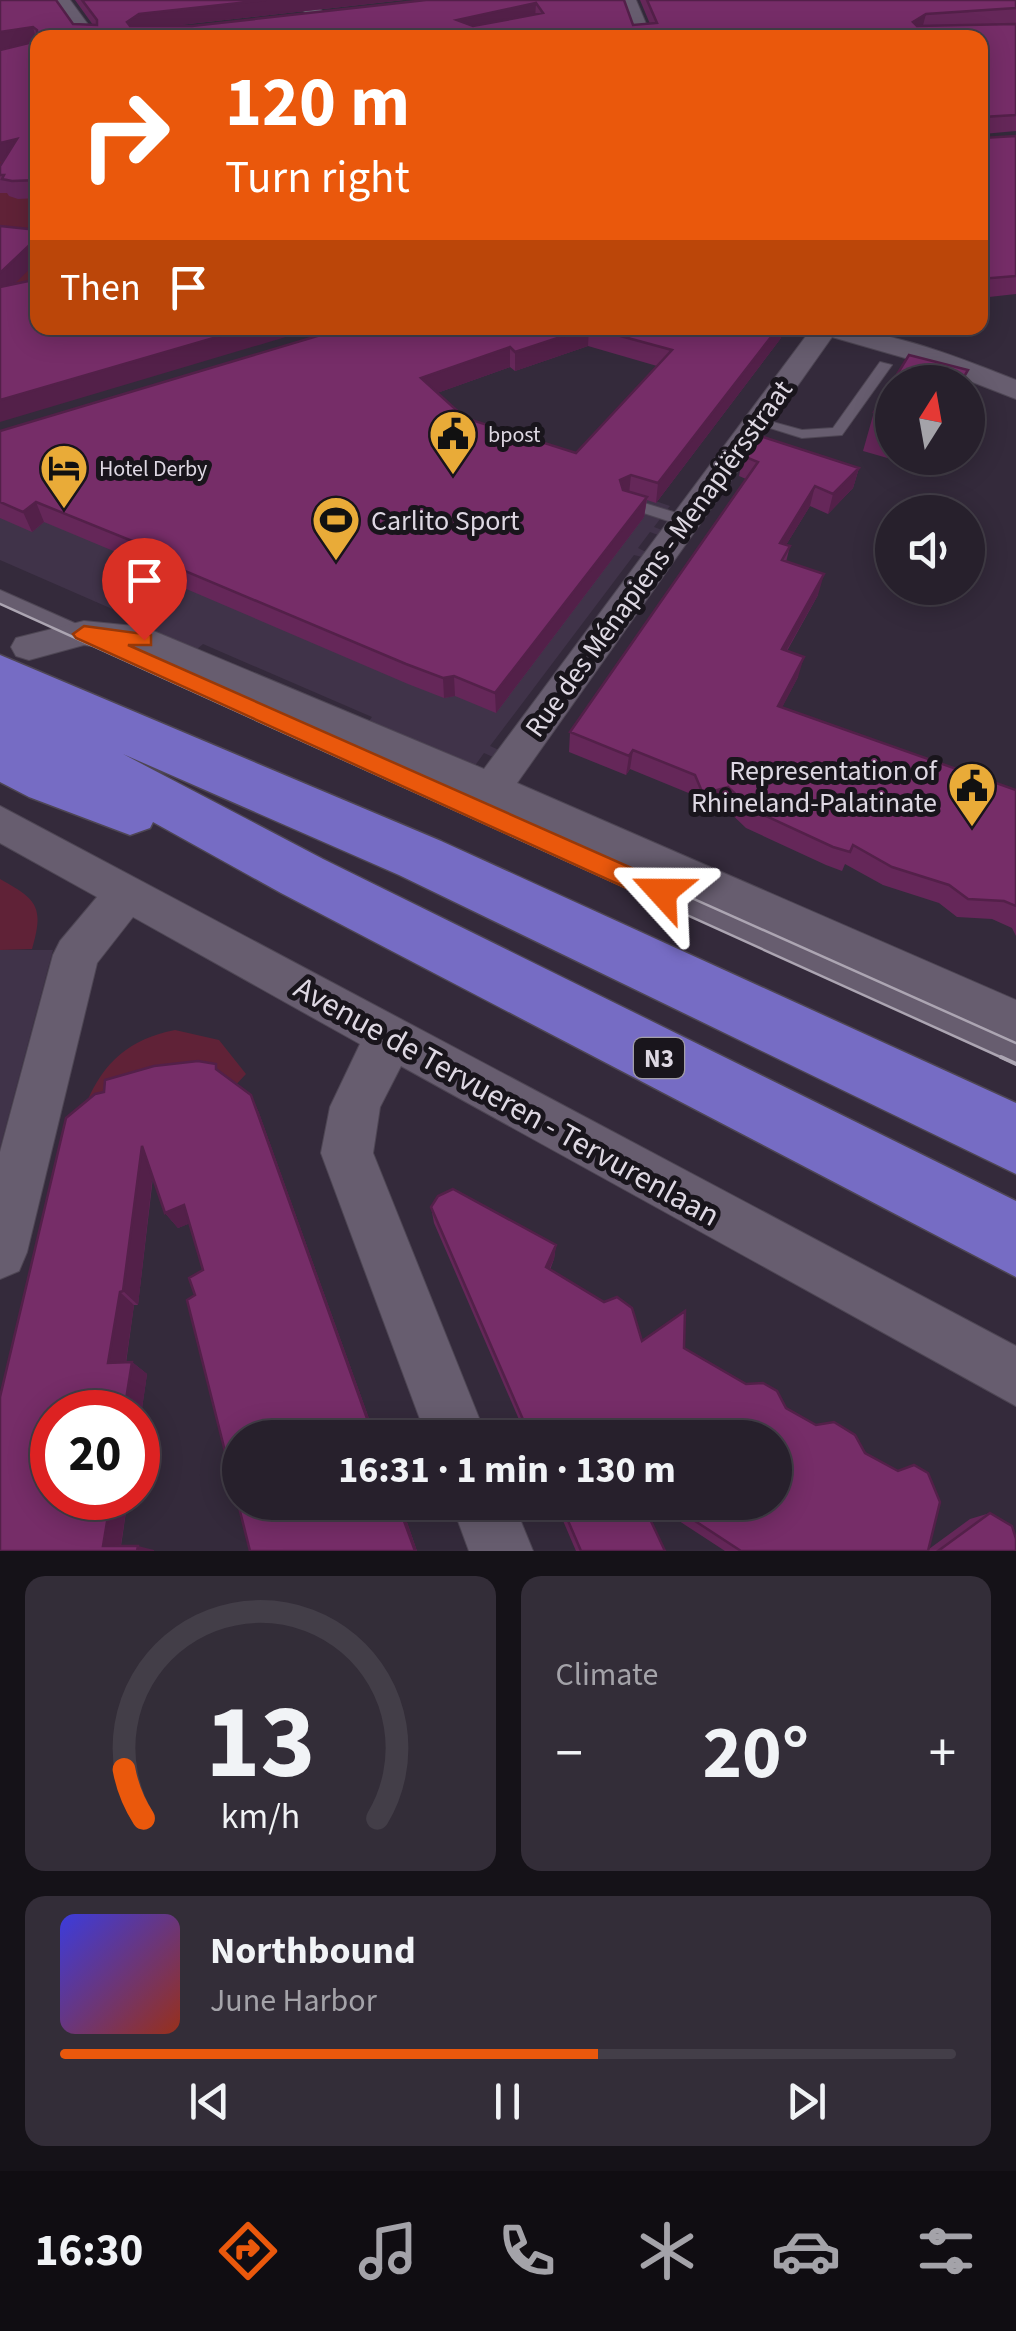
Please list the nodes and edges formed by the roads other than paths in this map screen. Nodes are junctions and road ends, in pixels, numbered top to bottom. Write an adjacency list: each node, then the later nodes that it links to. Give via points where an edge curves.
1 (62, 0): 5 (street)
2 (300, 0): 3 (street)
3 (330, 17): 4 (street); 6 (street)
4 (300, 21)
5 (83, 30)
6 (338, 30)
7 (823, 335): 11 (street, Rue des Ménapiens - Menapiërsstraat)
8 (853, 335): 10 (street)
9 (875, 379): 11 (lane, via 836,432 802,434)
10 (1010, 382)
11 (758, 422): 13 (street, Rue des Ménapiens - Menapiërsstraat)
12 (628, 502): 13 (lane)
13 (687, 522): 19 (street, Rue des Ménapiens - Menapiërsstraat)
14 (0, 596): 15 (lane)
15 (84, 634): 16 (street); 19 (street, via 144,640); 25 (lane)
16 (10, 651): 26 (highway, via 110,726 420,858)
17 (0, 714): 21 (highway, N3)
18 (0, 757): 21 (highway, via 49,782)
19 (491, 789): 23 (street)
20 (0, 823): 22 (street, Avenue de Tervueren - Tervurenlaan)
21 (302, 876): 28 (highway, N3)
22 (128, 893): 24 (street, Avenue de Tervueren - Tervurenlaan); 27 (street, via 76,954)
23 (1016, 1022)
24 (391, 1039): 30 (street, Avenue de Tervueren - Tervurenlaan); 31 (street, via 349,1116 347,1153)
25 (1016, 1052)
26 (1016, 1139)
27 (7, 1194): 29 (street)
28 (1016, 1240)
29 (0, 1252)
30 (1016, 1377)
31 (450, 1420)
32 (489, 1520): 33 (street)
33 (501, 1551)

